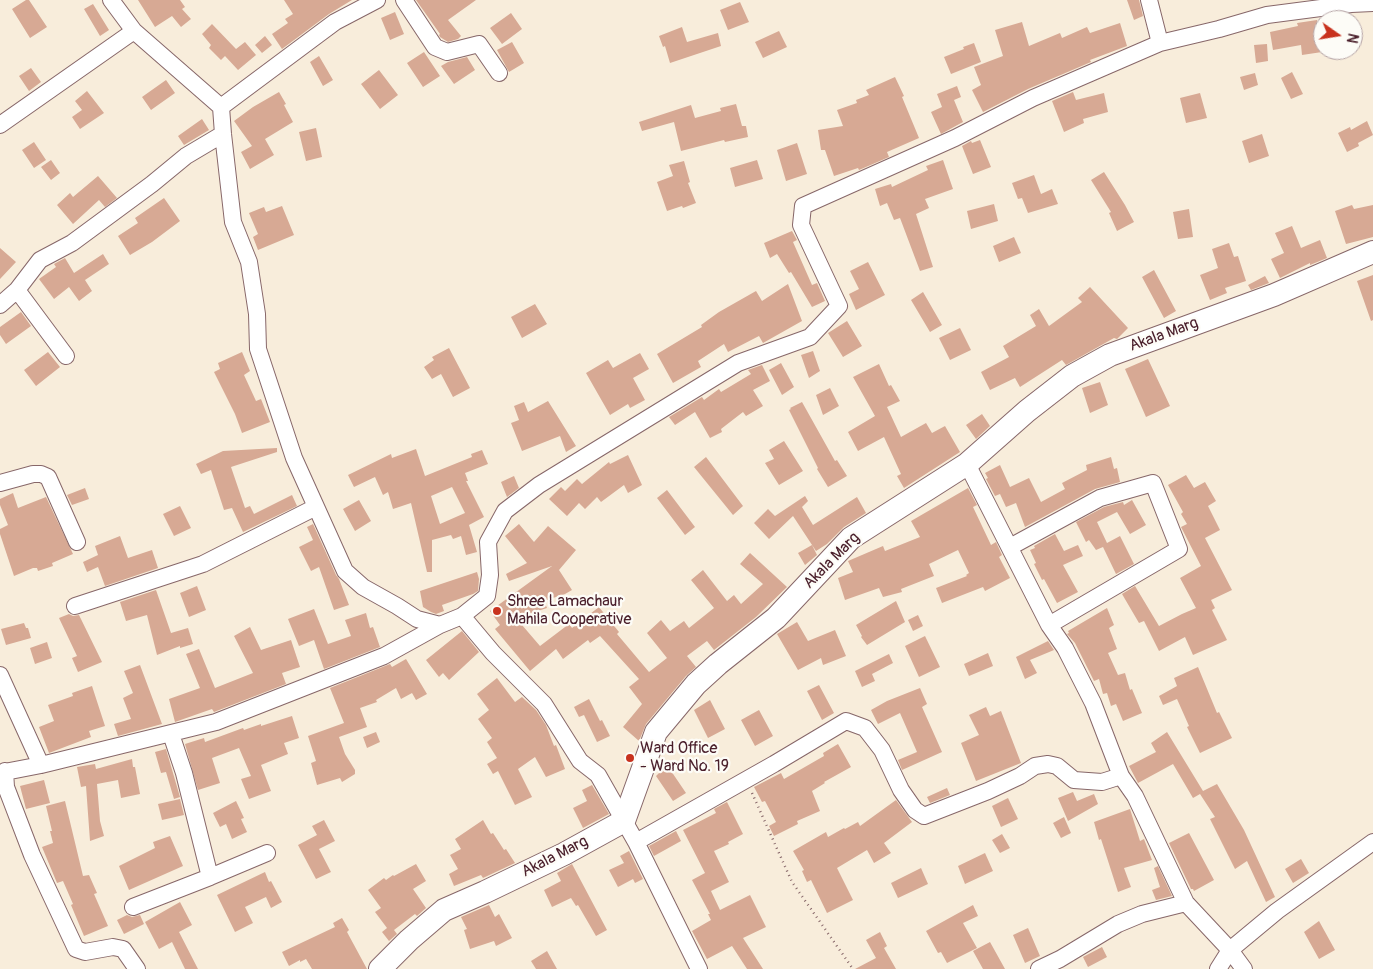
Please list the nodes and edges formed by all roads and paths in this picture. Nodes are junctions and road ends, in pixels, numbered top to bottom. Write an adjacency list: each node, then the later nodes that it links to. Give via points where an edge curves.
1 (111, 0): 6 (street)
2 (377, 0): 9 (street, via 335,22)
3 (404, 0): 8 (street, via 435,47 447,52 479,44)
4 (1149, 0): 7 (street)
5 (1373, 3): 7 (street, via 1267,15)
6 (134, 31): 9 (street); 10 (street)
7 (1160, 42): 22 (street, via 803,206 801,225 839,306 810,337 738,363 538,485 505,511 488,542 490,575 487,596)
8 (499, 73)
9 (221, 107): 11 (street)
10 (0, 125)
11 (222, 134): 13 (street, via 186,156 72,242 40,260); 18 (street, via 233,222 249,262 257,314 258,349 294,458)
12 (1373, 252): 16 (main road, Akala Marg, via 1274,295 1110,355 1072,376)
13 (16, 290): 14 (street); 15 (street)
14 (0, 304)
15 (66, 356)
16 (967, 464): 20 (street); 31 (main road, Akala Marg, via 851,538 776,618 696,684 656,732)
17 (0, 483): 19 (street, via 33,474 48,477)
18 (316, 507): 21 (street, via 203,564); 24 (street, via 345,571 363,587 417,619)
19 (77, 542)
20 (1010, 547): 23 (street); 23 (street, via 1100,498 1153,482 1179,549)
21 (75, 606)
22 (462, 616): 24 (street); 31 (street, via 493,653 544,704 580,761 598,775)
23 (1048, 624): 29 (street, via 1065,648 1093,703)
24 (440, 625): 26 (street, via 384,656 216,722)
25 (0, 675): 27 (street)
26 (171, 734): 27 (street); 35 (street)
27 (41, 765): 28 (street)
28 (2, 772): 39 (street, via 32,855 76,949 85,952 114,947 123,949)
29 (1121, 776): 30 (street, via 1102,782 1074,780 1057,766 1035,766 988,791 924,816 915,810 901,790 882,750 865,728 846,721); 36 (street, via 1135,796)
30 (746, 781): 32 (street); 42 (path, via 792,882)
31 (624, 821): 32 (street); 40 (main road, Akala Marg, via 564,854 444,910)
32 (636, 842): 41 (street)
33 (1373, 842): 38 (street, via 1277,911)
34 (266, 854): 35 (street)
35 (210, 877): 37 (street)
36 (1186, 903): 38 (street); 43 (street, via 1118,924 1060,960)
37 (133, 907)
38 (1230, 950): 44 (street); 45 (street)
39 (137, 969)
40 (380, 969)
41 (699, 969)
42 (853, 969)
43 (1039, 969)
44 (1218, 969)
45 (1244, 969)

